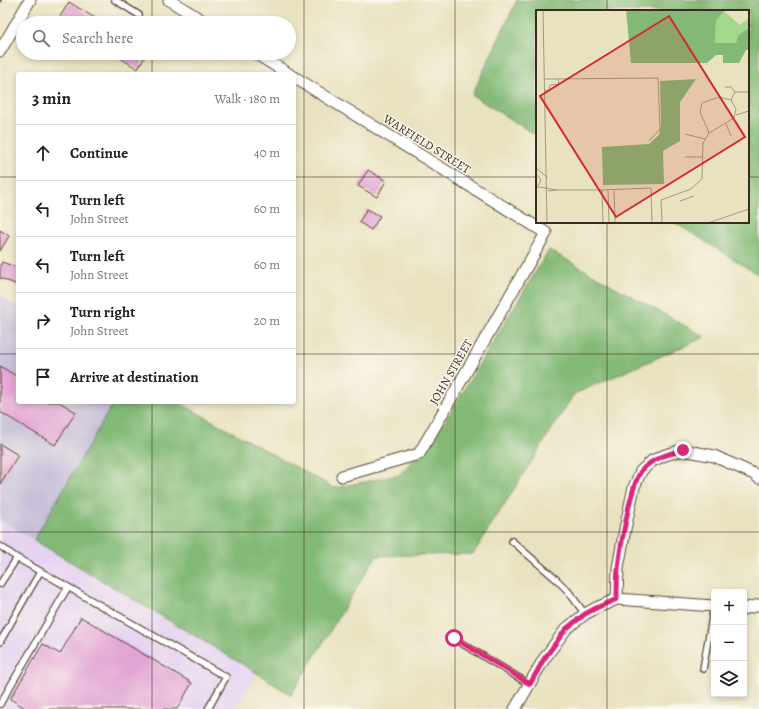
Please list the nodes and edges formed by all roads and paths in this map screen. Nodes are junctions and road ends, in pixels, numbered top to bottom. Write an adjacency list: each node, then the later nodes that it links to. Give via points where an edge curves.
1 (30, 0): 5 (street)
2 (115, 0): 4 (lane)
3 (169, 0): 6 (street)
4 (139, 15)
5 (21, 16)
6 (195, 16)
7 (16, 24): 8 (street)
8 (0, 51)
9 (266, 60): 10 (street)
10 (286, 72)
11 (296, 78): 12 (street, WARFIELD STREET)
12 (546, 233): 13 (street, JOHN STREET, via 419,454)
13 (342, 476)
14 (759, 478): 21 (street, via 714,456 683,450 652,461 641,472 634,487 618,568)
15 (512, 541): 25 (lane, via 568,591)
16 (0, 546): 17 (lane)
17 (17, 558): 18 (lane); 19 (lane)
18 (40, 572): 20 (lane); 28 (lane)
19 (0, 584)
20 (68, 587): 31 (lane); 32 (lane, via 226,677)
21 (617, 599): 23 (street); 25 (street)
22 (759, 605): 24 (street)
23 (711, 606)
24 (747, 608)
25 (585, 614): 30 (street, via 566,629)
26 (711, 623): 29 (lane)
27 (454, 638): 30 (lane)
28 (0, 642)
29 (703, 669)
30 (530, 684): 33 (street)
31 (0, 704)
32 (208, 709)
33 (515, 709)

